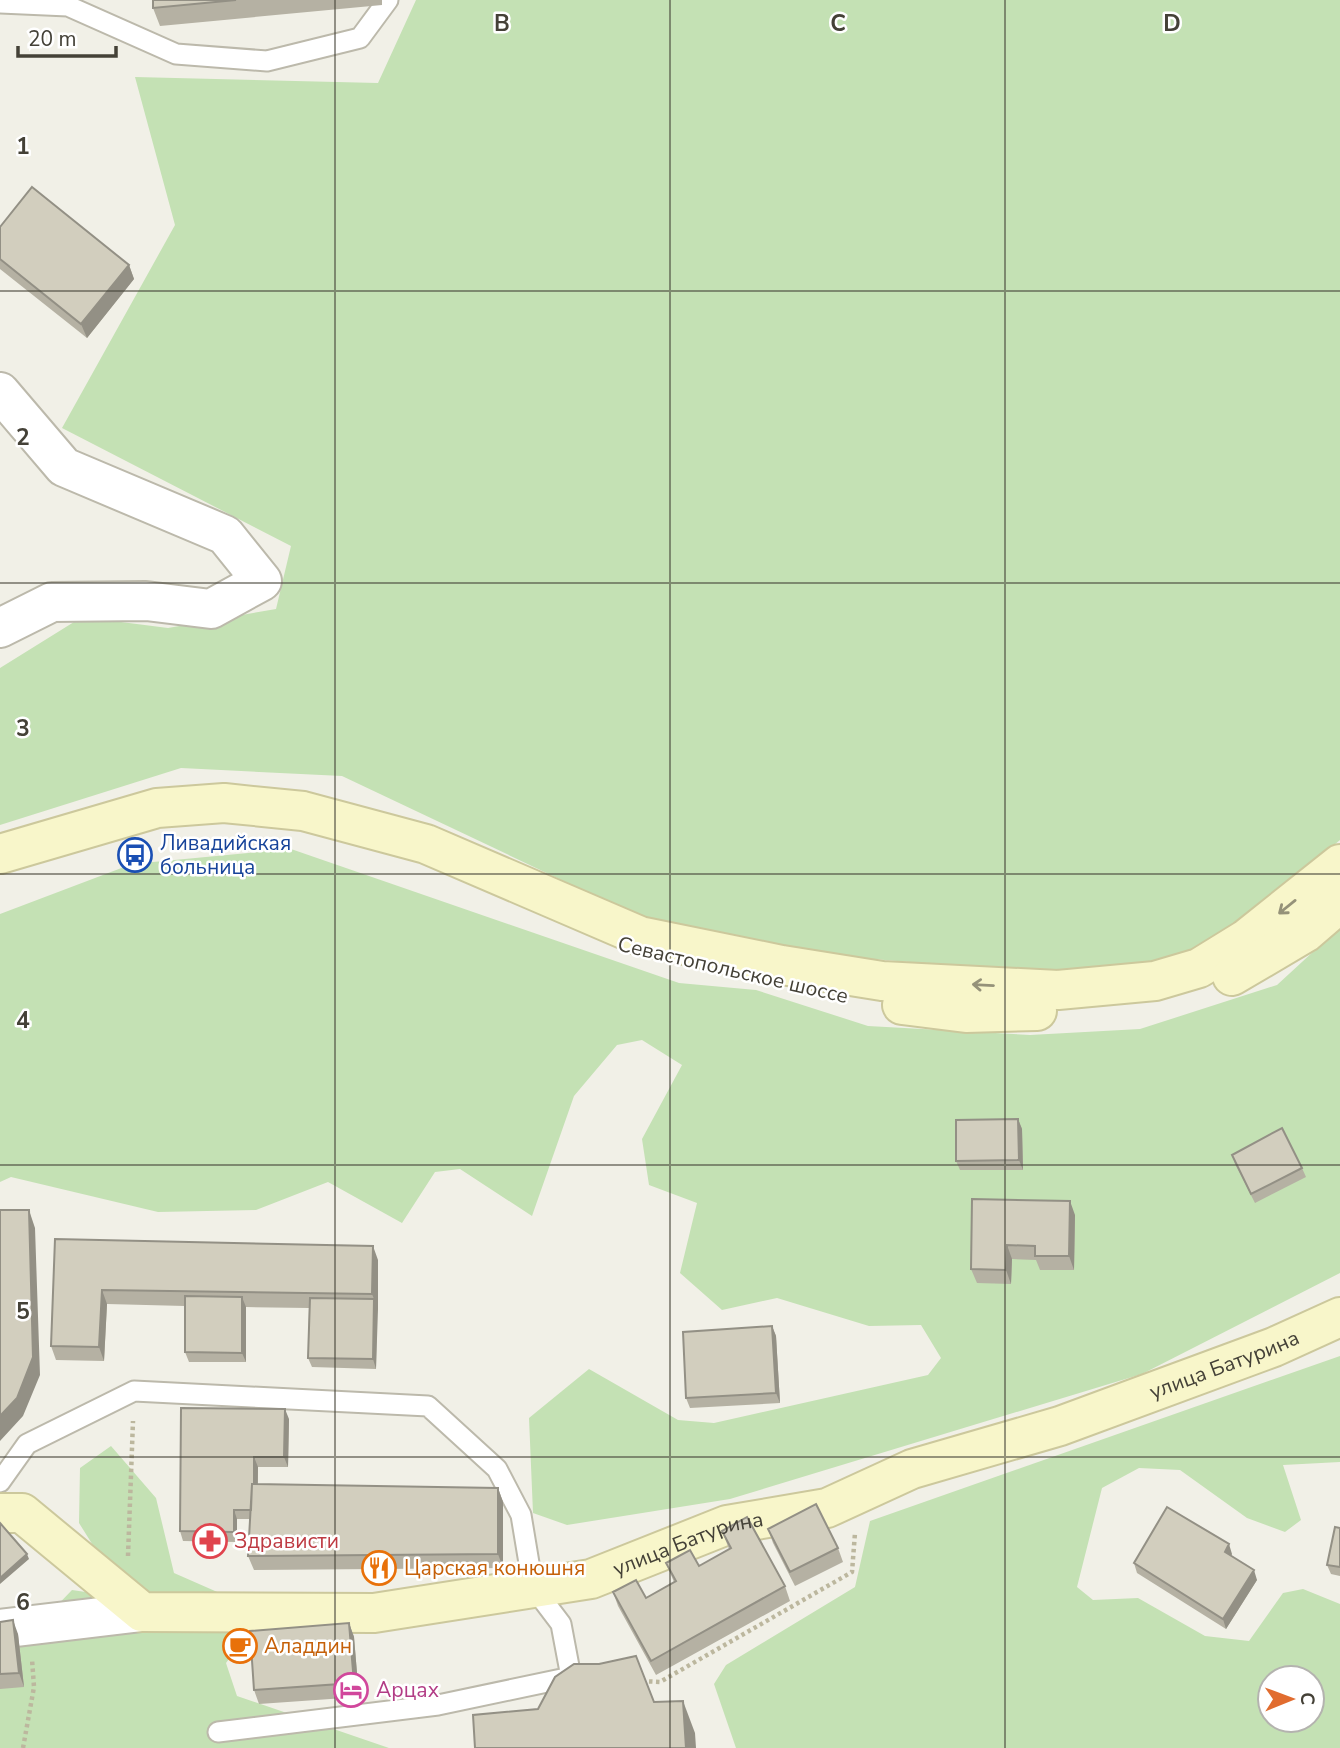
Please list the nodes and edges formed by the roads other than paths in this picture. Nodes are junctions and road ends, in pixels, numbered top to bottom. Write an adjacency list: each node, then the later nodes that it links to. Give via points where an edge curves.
1 (388, 0): 2 (lane, via 360,38 267,61 176,54 68,6)
2 (0, 3)
3 (0, 392): 4 (street, via 64,467 225,535 262,582 211,609 146,601 52,602)
4 (6, 618)
5 (0, 854): 6 (main road, one-way to 5, via 1246,939 1199,968 1155,981 1058,990 882,981 640,936 426,844 303,811 224,803 157,808)
6 (1340, 864)
7 (0, 874): 8 (main road, Севастопольское шоссе, via 130,832 261,821 377,846 482,893 628,948 854,998 966,1013 1101,1009 1207,991 1305,933)
8 (1340, 903)
9 (1340, 1317): 12 (main road, улица Батурина, via 1273,1347 1060,1426 912,1469 827,1508 727,1525 591,1579)
10 (0, 1482): 12 (lane, via 27,1444 134,1391 428,1406 497,1469 521,1515)
11 (0, 1513): 13 (main road, via 22,1513)
12 (533, 1587): 13 (main road, улица Батурина, via 374,1613); 15 (lane, via 561,1624 571,1677 438,1705)
13 (134, 1606): 14 (street)
14 (15, 1627)
15 (218, 1732)

